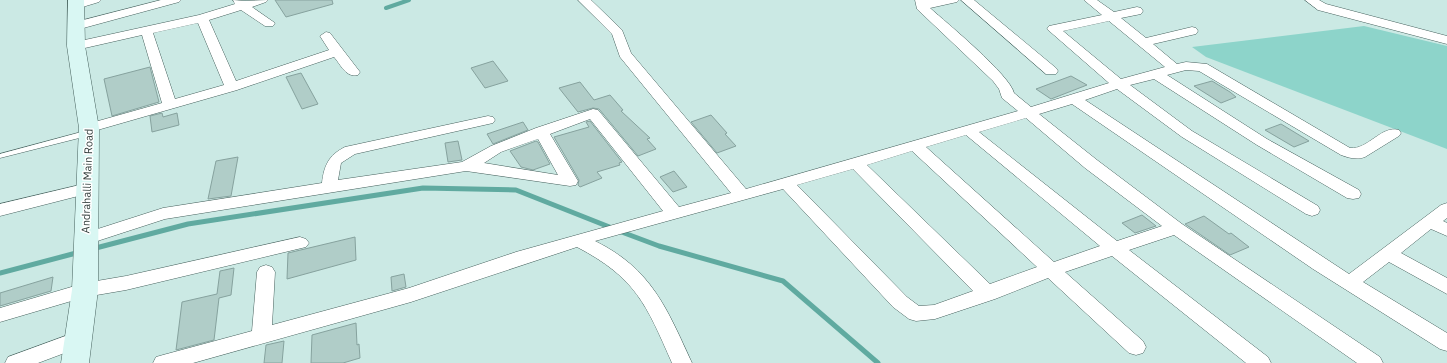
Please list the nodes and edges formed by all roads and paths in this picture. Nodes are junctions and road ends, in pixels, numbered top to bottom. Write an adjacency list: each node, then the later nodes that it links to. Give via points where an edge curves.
1 (175, 0): 15 (street)
2 (262, 0): 9 (street)
3 (584, 0): 45 (street, via 618,33 625,54)
4 (953, 0): 10 (street)
5 (966, 0): 24 (street)
6 (1090, 0): 12 (street)
7 (1311, 0): 19 (street, via 1322,7)
8 (83, 2): 15 (main road, Andrahalli Main Road)
9 (239, 3): 13 (street); 14 (street)
10 (921, 3): 31 (street, via 998,78 1007,95)
11 (1137, 11): 12 (street)
12 (1112, 16): 20 (street); 27 (street, via 1053,29)
13 (202, 18): 17 (street); 28 (street)
14 (269, 23)
15 (76, 26): 21 (main road, Andrahalli Main Road)
16 (1192, 31): 20 (street)
17 (147, 32): 21 (street); 30 (street)
18 (326, 36): 22 (street)
19 (1447, 40)
20 (1144, 42): 23 (street)
21 (76, 46): 34 (main road, Andrahalli Main Road)
22 (337, 52): 25 (street); 28 (street)
23 (1175, 69): 26 (street); 36 (street, via 1192,65 1202,67 1346,152 1360,154)
24 (1051, 71)
25 (353, 72)
26 (1158, 75): 27 (street); 44 (street, via 1262,142)
27 (1119, 84): 29 (street); 48 (street, via 1187,134)
28 (232, 87): 30 (street)
29 (1074, 99): 31 (street); 60 (street)
30 (170, 105): 34 (street)
31 (1027, 113): 33 (street); 51 (street)
32 (488, 120): 42 (street, via 350,150 337,157 332,164)
33 (968, 130): 37 (street); 56 (street)
34 (89, 131): 38 (lane); 43 (main road, Andrahalli Main Road)
35 (541, 131): 40 (street, via 496,149); 40 (street, via 570,181); 49 (street, via 593,113)
36 (1394, 133)
37 (915, 146): 39 (street); 58 (street)
38 (0, 156)
39 (856, 163): 41 (street); 63 (street)
40 (466, 166): 42 (street)
41 (786, 183): 45 (street); 63 (street, via 900,302 916,314 934,312)
42 (330, 186): 55 (street, via 163,214)
43 (88, 188): 47 (street); 55 (main road, Andrahalli Main Road)
44 (1353, 194)
45 (742, 196): 49 (street)
46 (1447, 209): 50 (street)
47 (0, 210)
48 (1312, 210)
49 (675, 214): 53 (street)
50 (1431, 222): 52 (street); 57 (street)
51 (1176, 228): 56 (street); 73 (street)
52 (1447, 230)
53 (578, 240): 65 (street, via 412,295); 71 (street, via 617,262 638,282 654,305)
54 (300, 243): 62 (street)
55 (86, 247): 62 (main road, Andrahalli Main Road)
56 (1115, 249): 58 (street); 72 (street)
57 (1387, 254): 60 (street); 61 (street)
58 (1052, 269): 63 (street); 67 (street)
59 (266, 272): 65 (street)
60 (1349, 282): 66 (street)
61 (1447, 286)
62 (85, 290): 64 (street); 68 (main road, Andrahalli Main Road)
63 (988, 294)
64 (0, 315)
65 (261, 336): 70 (street)
66 (1447, 343)
67 (1136, 347)
68 (77, 351): 69 (street)
69 (15, 363)
70 (163, 363)
71 (682, 363)
72 (1261, 363)
73 (1373, 363)

